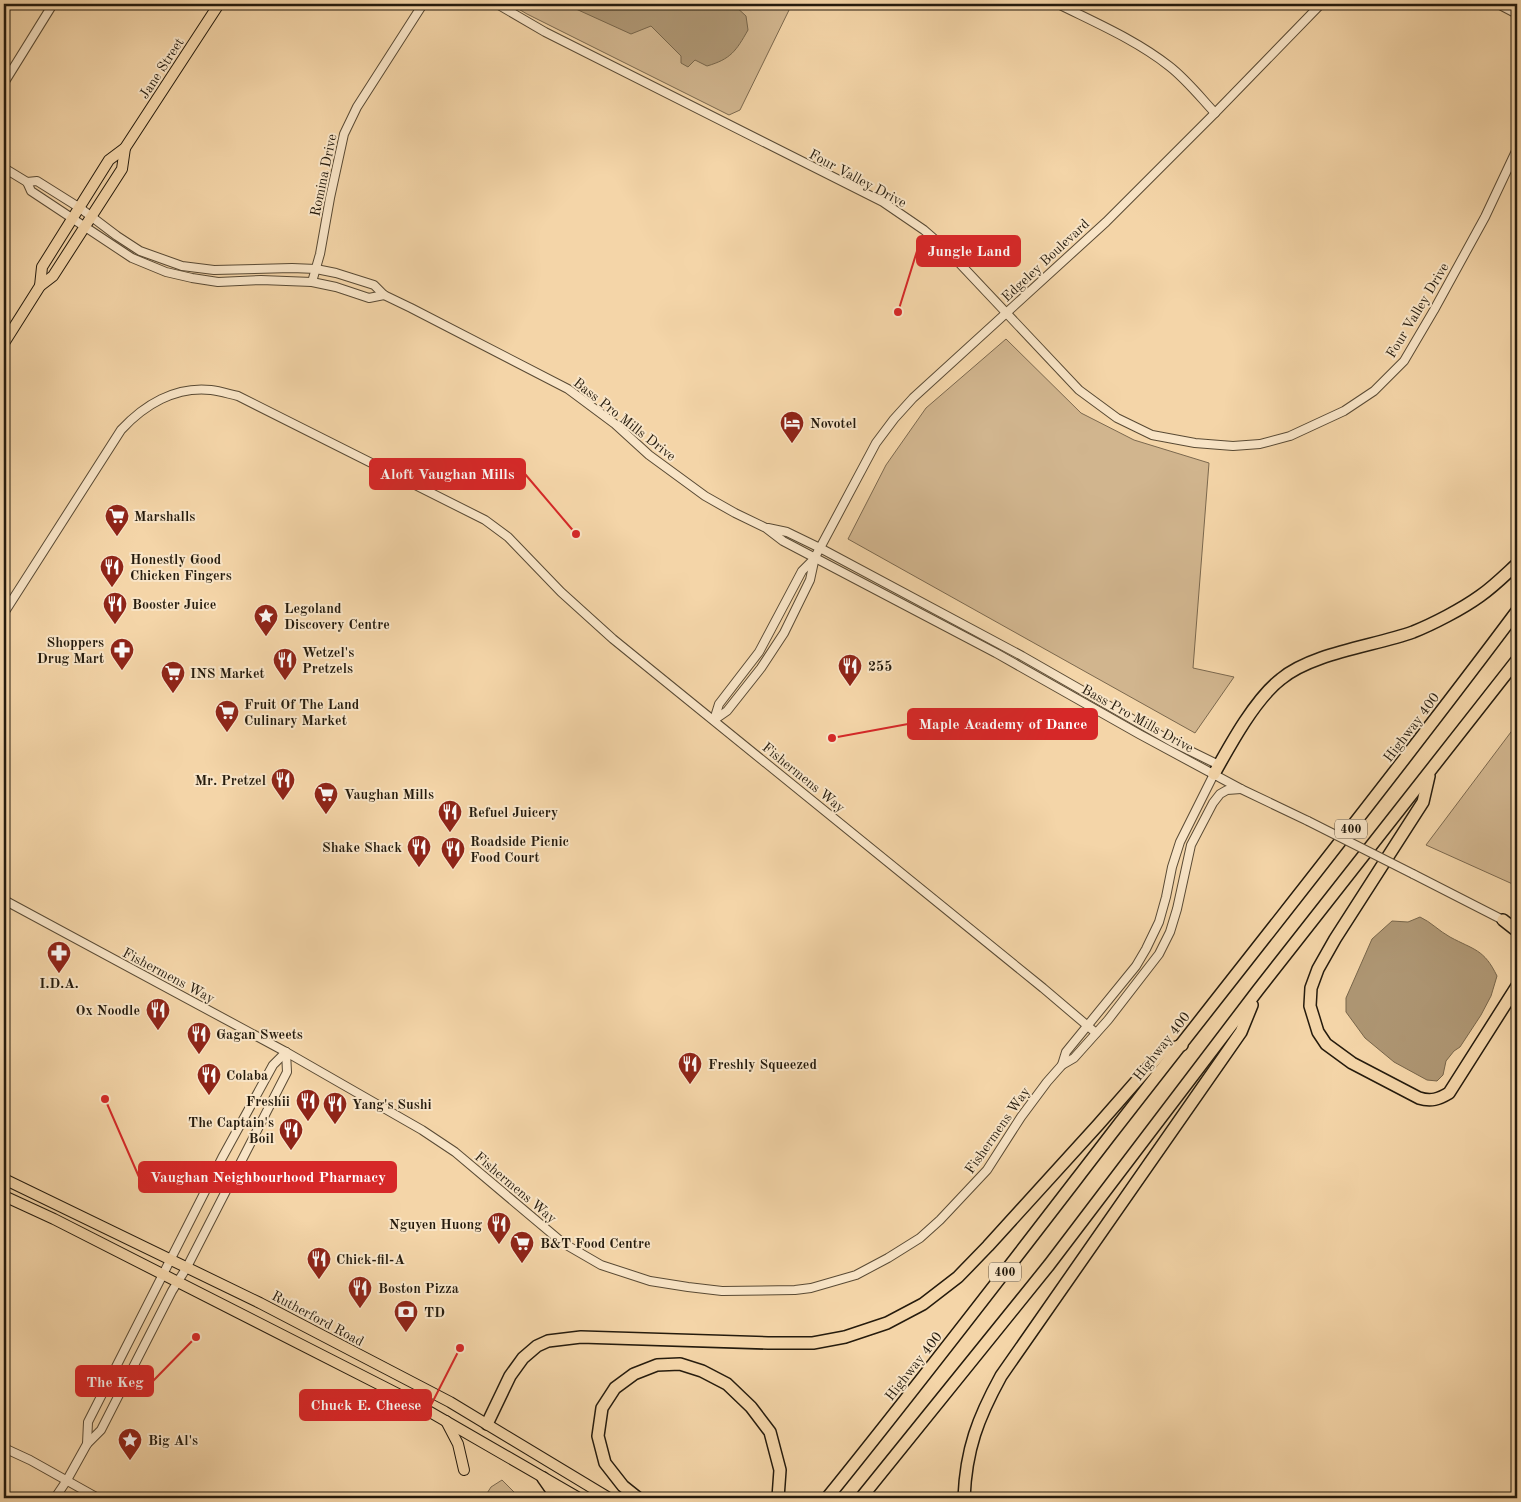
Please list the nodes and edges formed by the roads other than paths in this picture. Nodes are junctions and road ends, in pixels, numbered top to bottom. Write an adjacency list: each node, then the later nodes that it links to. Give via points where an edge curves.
1 (53, 4): 9 (street)
2 (219, 4): 11 (main road, Jane Street)
3 (423, 4): 19 (street, Romina Drive, via 357,107 344,134)
4 (498, 4): 23 (street, Four Valley Drive, via 552,36 883,202 947,250)
5 (1058, 4): 10 (street, via 1150,52 1171,67)
6 (1322, 4): 10 (street, Edgeley Boulevard)
7 (1498, 4): 8 (street)
8 (1517, 14)
9 (4, 83)
10 (1215, 113): 23 (street, Edgeley Boulevard, via 1106,222)
11 (125, 148): 15 (main road, Jane Street, via 109,160); 16 (main road, Jane Street, via 122,169)
12 (1517, 149): 23 (street, Four Valley Drive, via 1434,312 1404,361 1374,391 1344,411 1290,436 1260,444 1233,446 1152,435 1117,418 1079,390)
13 (4, 168): 14 (street)
14 (27, 182): 15 (street, Bass Pro Mills Drive, via 37,181); 17 (street, Bass Pro Mills Drive, via 31,191)
15 (80, 208): 16 (street, Bass Pro Mills Drive); 17 (main road, Jane Street)
16 (91, 217): 18 (main road, Jane Street); 19 (street, Bass Pro Mills Drive, via 140,251 182,266 214,270)
17 (73, 219): 18 (street, Bass Pro Mills Drive); 21 (main road, Jane Street, via 42,267)
18 (85, 227): 20 (street, Bass Pro Mills Drive, via 132,258 166,272 218,282); 21 (main road, Jane Street, via 54,276)
19 (316, 269): 20 (street, Romina Drive); 22 (street, Bass Pro Mills Drive, via 374,285)
20 (312, 282): 22 (street, Bass Pro Mills Drive, via 369,298)
21 (40, 286): 24 (main road, Jane Street)
22 (384, 295): 25 (street, Bass Pro Mills Drive, via 568,389 691,486)
23 (1006, 312): 26 (street, Edgeley Boulevard, via 894,419 876,443)
24 (4, 343)
25 (766, 528): 26 (street, Bass Pro Mills Drive, via 787,532); 27 (street, Bass Pro Mills Drive)
26 (820, 548): 27 (street, Edgeley Boulevard); 33 (street, Bass Pro Mills Drive, via 1022,656)
27 (816, 558): 32 (street, via 802,571 759,652 719,704); 32 (street, Edgeley Boulevard, via 810,580 784,633 727,711); 33 (street, Bass Pro Mills Drive, via 996,653 1139,734)
28 (1517, 564): 33 (highway, via 1478,597 1413,632 1317,660 1282,678 1254,710)
29 (1517, 611): 43 (highway, Highway 400 / 400)
30 (4, 613): 32 (street, Fishermens Way, via 121,430 146,407 166,396 187,390 210,390 238,396 260,406 485,520 508,537 612,639)
31 (1517, 660): 34 (highway, 400)
32 (714, 720): 41 (street, Fishermens Way)
33 (1216, 770): 35 (street, Bass Pro Mills Drive); 41 (street, Fishermens Way, via 1180,842 1159,922 1149,943 1136,966)
34 (1429, 774): 39 (highway, via 1423,802 1318,969 1311,988 1310,1006 1318,1032 1326,1044 1352,1063 1419,1098 1434,1100 1449,1093); 40 (highway, 400)
35 (1242, 789): 37 (street, Bass Pro Mills Drive, bridge); 42 (street, Fishermens Way, via 1227,790 1213,803 1191,845 1177,909 1159,954)
36 (4, 900): 44 (street, Fishermens Way)
37 (1503, 920): 38 (highway)
38 (1517, 931)
39 (1517, 986)
40 (1258, 990): 68 (highway, 400, via 1049,1265); 69 (highway, via 1241,1032 1001,1376 973,1434)
41 (1087, 1026): 42 (street, Fishermens Way); 45 (street, Fishermens Way, via 1066,1052)
42 (1096, 1033): 45 (street, Fishermens Way, via 1074,1058)
43 (1182, 1045): 53 (highway, via 1162,1052 958,1277 902,1316 845,1338 813,1343 581,1337 548,1341 523,1358 510,1376); 67 (highway, Highway 400 / 400)
44 (286, 1052): 45 (street, Fishermens Way, via 455,1152 563,1243 601,1265 650,1281 722,1291 811,1288 856,1275 920,1238 987,1170 1021,1117); 48 (street, via 273,1065); 49 (street, via 287,1072)
45 (1062, 1065)
46 (4, 1180): 48 (main road, Rutherford Road)
47 (4, 1196): 50 (main road)
48 (171, 1259): 49 (main road, Rutherford Road); 50 (street)
49 (187, 1267): 51 (street); 53 (main road, Rutherford Road, via 288,1317)
50 (164, 1274): 51 (main road); 55 (street, via 88,1422)
51 (178, 1281): 52 (main road); 55 (street, via 101,1430)
52 (446, 1421): 54 (main road); 57 (main road, via 458,1444)
53 (487, 1424): 54 (main road); 64 (main road, Rutherford Road)
54 (483, 1442): 58 (main road)
55 (87, 1444): 59 (street)
56 (4, 1448): 59 (street)
57 (464, 1470)
58 (543, 1478): 62 (highway); 63 (main road)
59 (67, 1480): 60 (street); 61 (street)
60 (55, 1498)
61 (98, 1498)
62 (557, 1498)
63 (579, 1498)
64 (609, 1498)
65 (638, 1498): 66 (highway, via 623,1486 606,1463 598,1436 602,1408 615,1388 634,1374 657,1365 680,1364 727,1384 751,1406 770,1432 780,1470)
66 (778, 1498)
67 (827, 1498)
68 (861, 1498)
69 (964, 1498)

